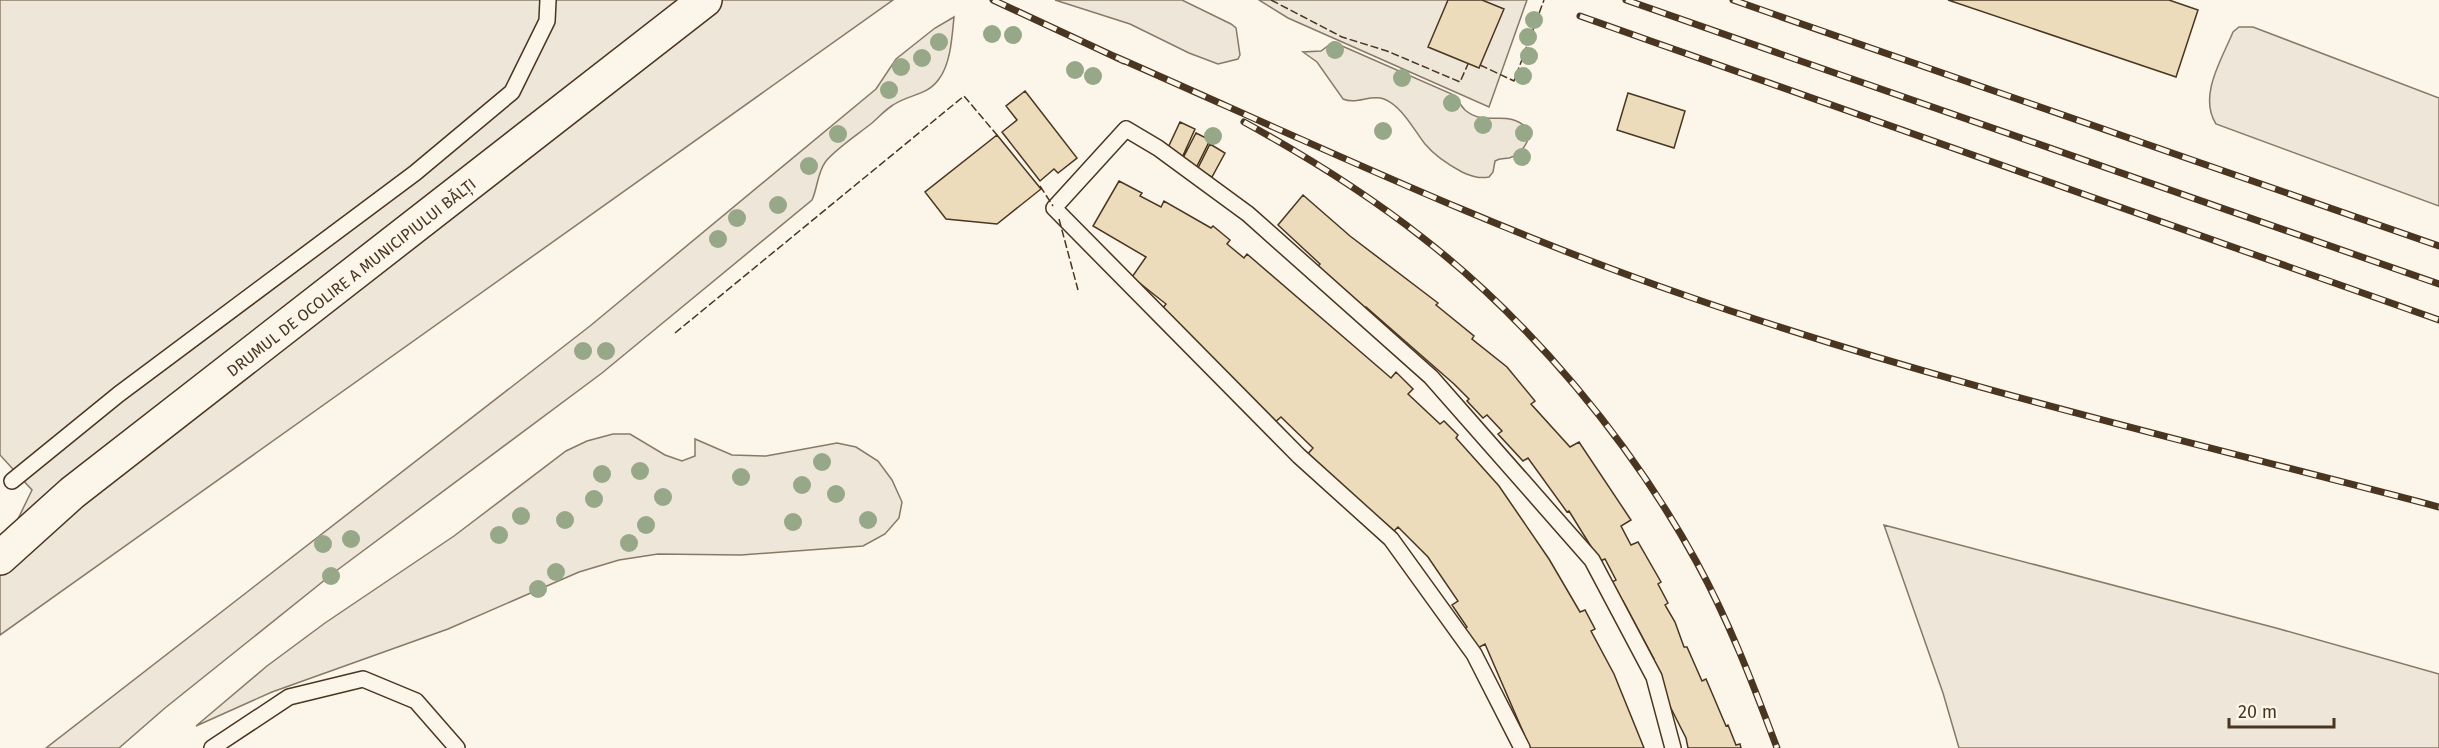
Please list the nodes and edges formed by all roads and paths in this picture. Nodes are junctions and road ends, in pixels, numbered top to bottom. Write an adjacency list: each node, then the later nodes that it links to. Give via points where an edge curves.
1 (548, 0): 3 (lane, via 547,21 512,92 415,172 129,387)
2 (705, 0): 4 (highway, DRUMUL DE OCOLIRE A MUNICIPIULUI BĂLȚI, via 72,493)
3 (12, 481)
4 (0, 558)
5 (212, 748): 6 (lane, via 289,697 363,679 416,701)
6 (457, 748)
7 (1522, 748): 8 (lane, via 1474,654 1391,539 1299,456 1054,208 1126,129 1248,214 1431,377 1592,560 1654,677)
8 (1673, 748)

